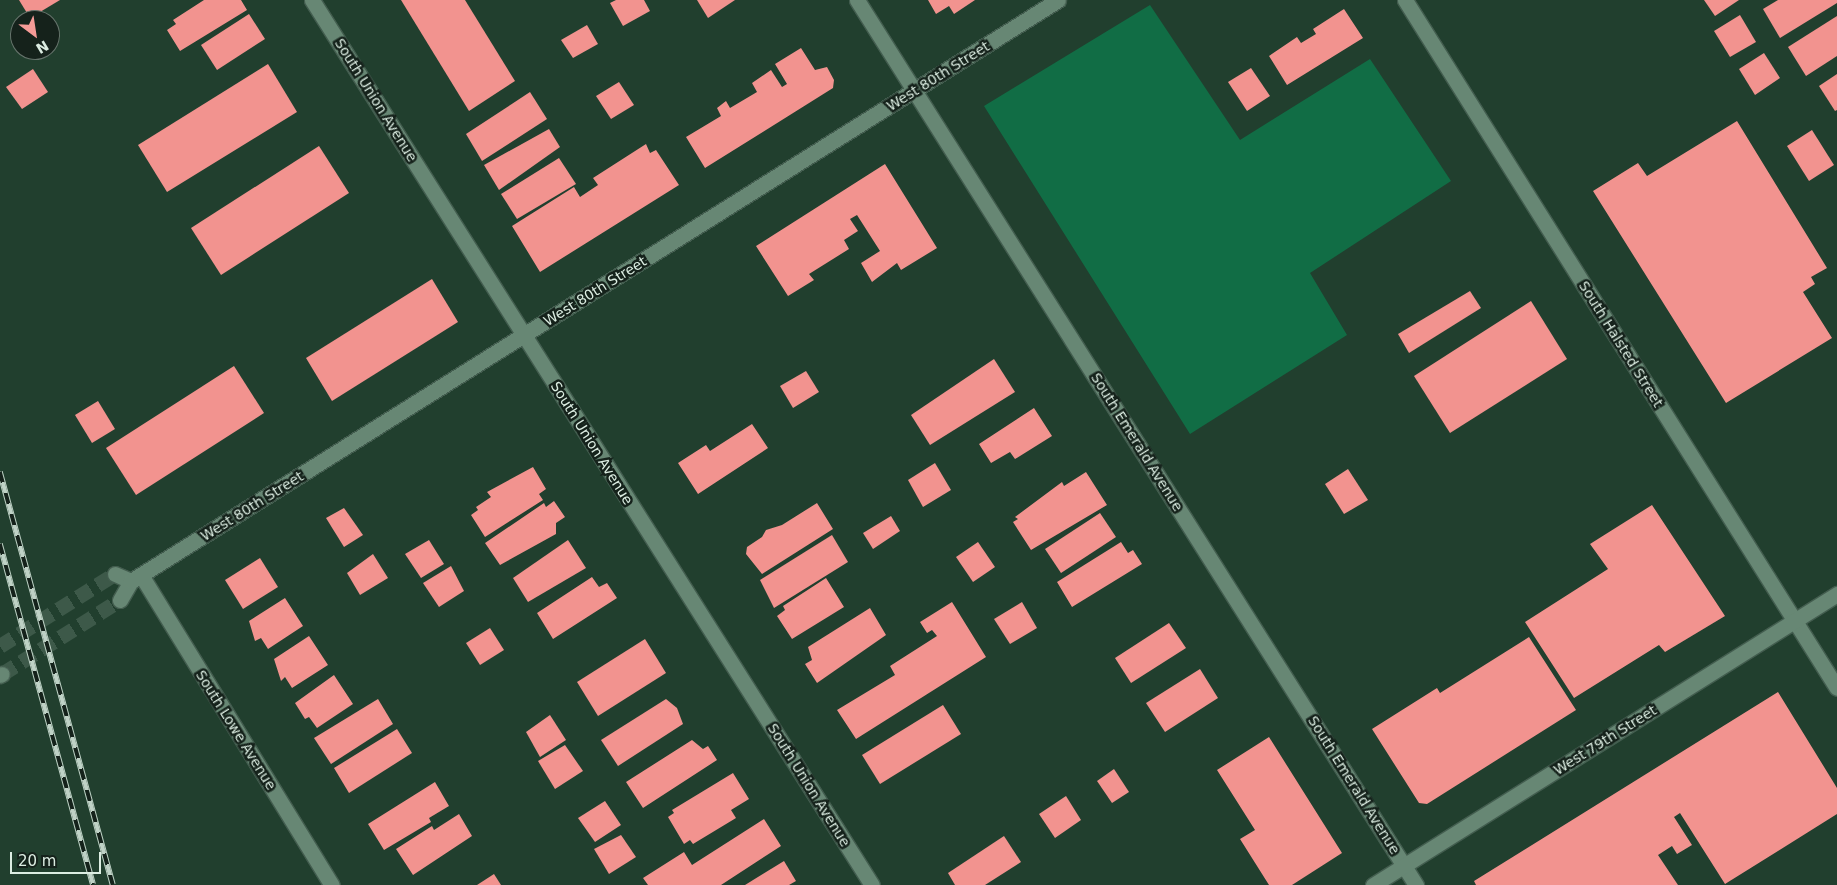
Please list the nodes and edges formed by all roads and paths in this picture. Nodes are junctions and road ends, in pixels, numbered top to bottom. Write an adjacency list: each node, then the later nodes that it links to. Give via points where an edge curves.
1 (312, 0): 6 (street, South Union Avenue)
2 (857, 0): 5 (street, South Emerald Avenue)
3 (1058, 0): 5 (street, West 80th Street)
4 (1405, 0): 11 (street, South Halsted Street)
5 (914, 91): 6 (street, West 80th Street); 13 (street, South Emerald Avenue)
6 (524, 336): 8 (street, West 80th Street); 15 (street, South Union Avenue)
7 (115, 574): 8 (street)
8 (136, 578): 10 (street, West 80th Street); 14 (street, South Lowe Avenue)
9 (1837, 594): 11 (street, West 79th Street)
10 (120, 600)
11 (1794, 621): 12 (street, South Halsted Street); 13 (street, West 79th Street)
12 (1837, 688)
13 (1404, 866): 16 (street, West 79th Street); 17 (street, South Emerald Avenue)
14 (332, 885)
15 (872, 885)
16 (1373, 885)
17 (1416, 885)

